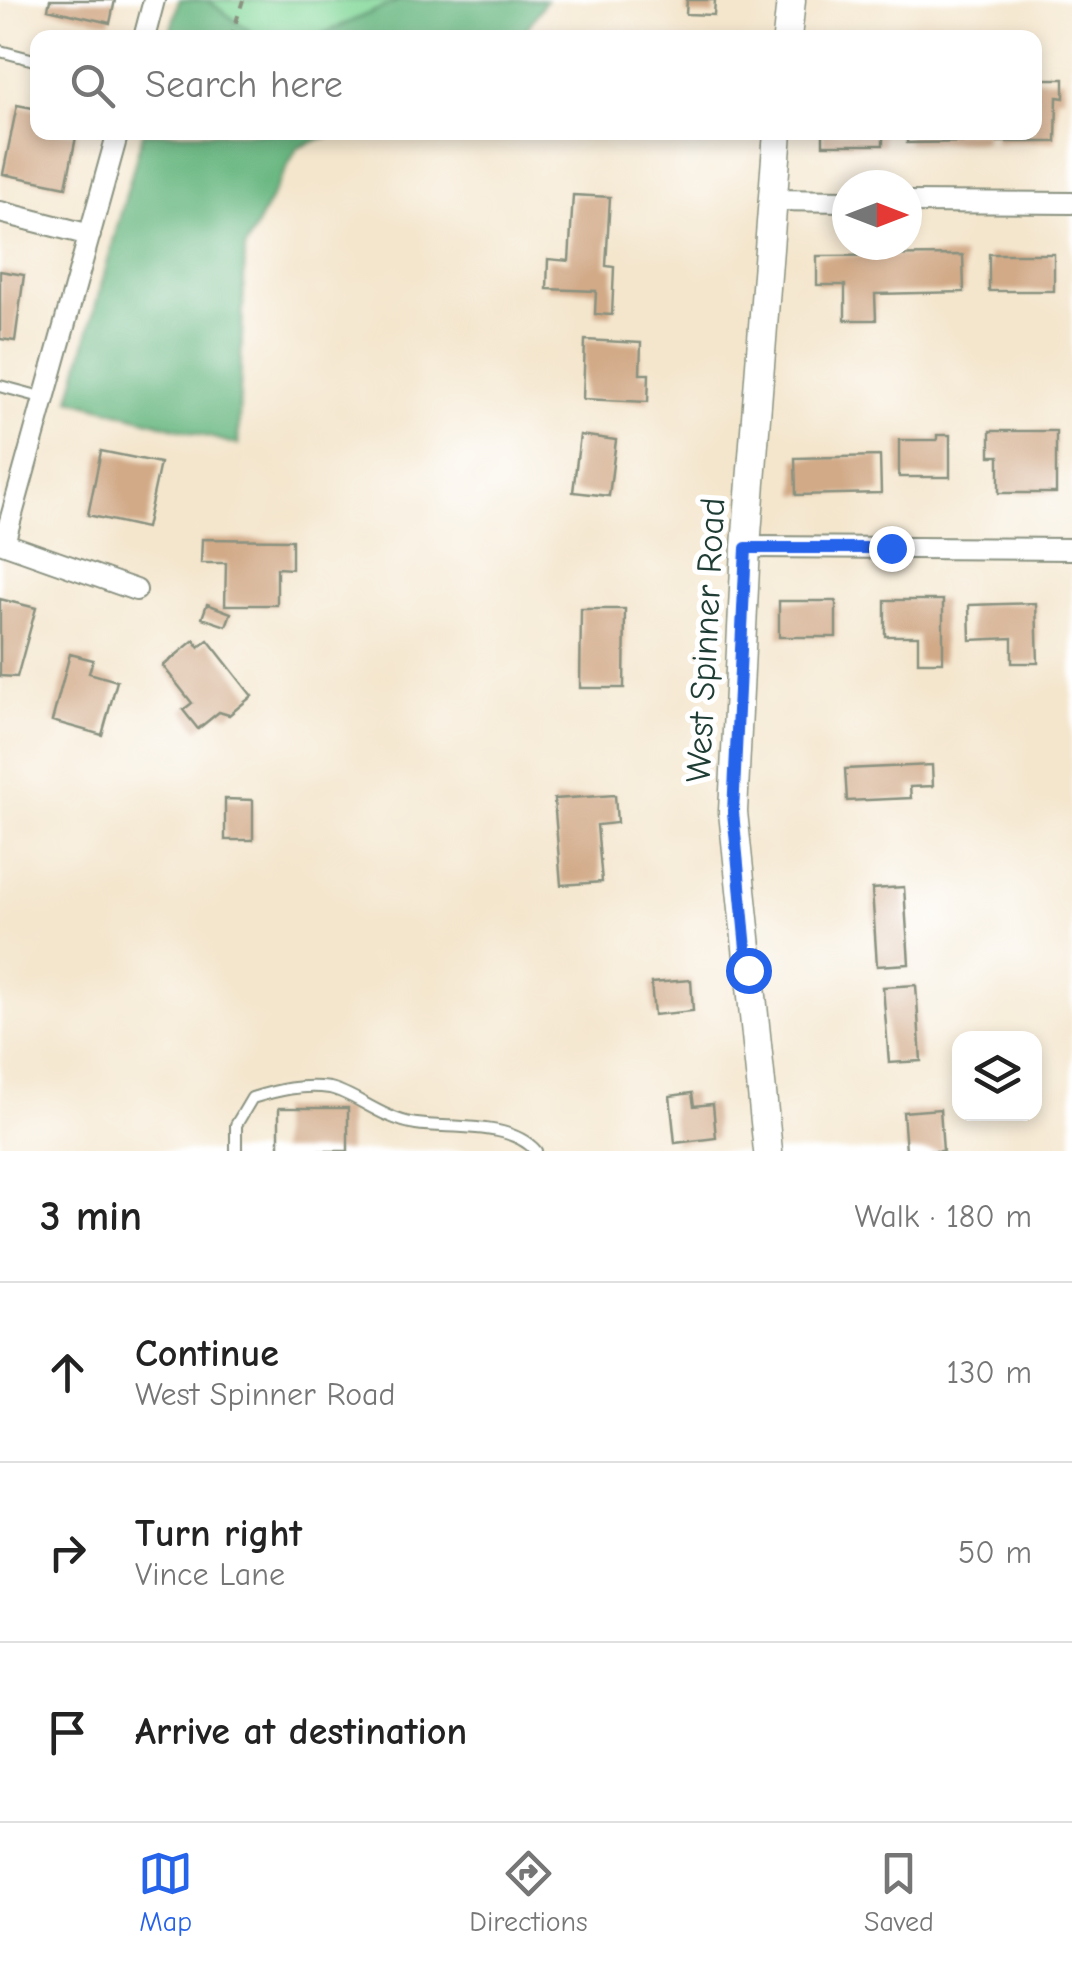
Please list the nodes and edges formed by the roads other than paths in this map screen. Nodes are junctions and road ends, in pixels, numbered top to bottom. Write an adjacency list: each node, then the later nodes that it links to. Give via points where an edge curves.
1 (154, 0): 3 (street)
2 (791, 0): 4 (street)
3 (146, 30)
4 (788, 30)
5 (0, 51): 6 (lane)
6 (30, 60)
7 (116, 140): 14 (street)
8 (777, 140): 9 (street, West Spinner Road)
9 (772, 200): 10 (street); 18 (street, West Spinner Road)
10 (832, 201)
11 (922, 202): 12 (street)
12 (1072, 203)
13 (0, 212): 14 (street)
14 (90, 235): 16 (street)
15 (0, 386): 16 (lane)
16 (46, 398): 17 (street)
17 (2, 542): 20 (street)
18 (746, 548): 19 (street); 23 (street, West Spinner Road, via 733,812)
19 (1072, 549)
20 (136, 590)
21 (236, 1151): 22 (lane, via 236,1126 252,1098 290,1087 333,1089 411,1123 512,1134)
22 (536, 1151)
23 (768, 1151)

